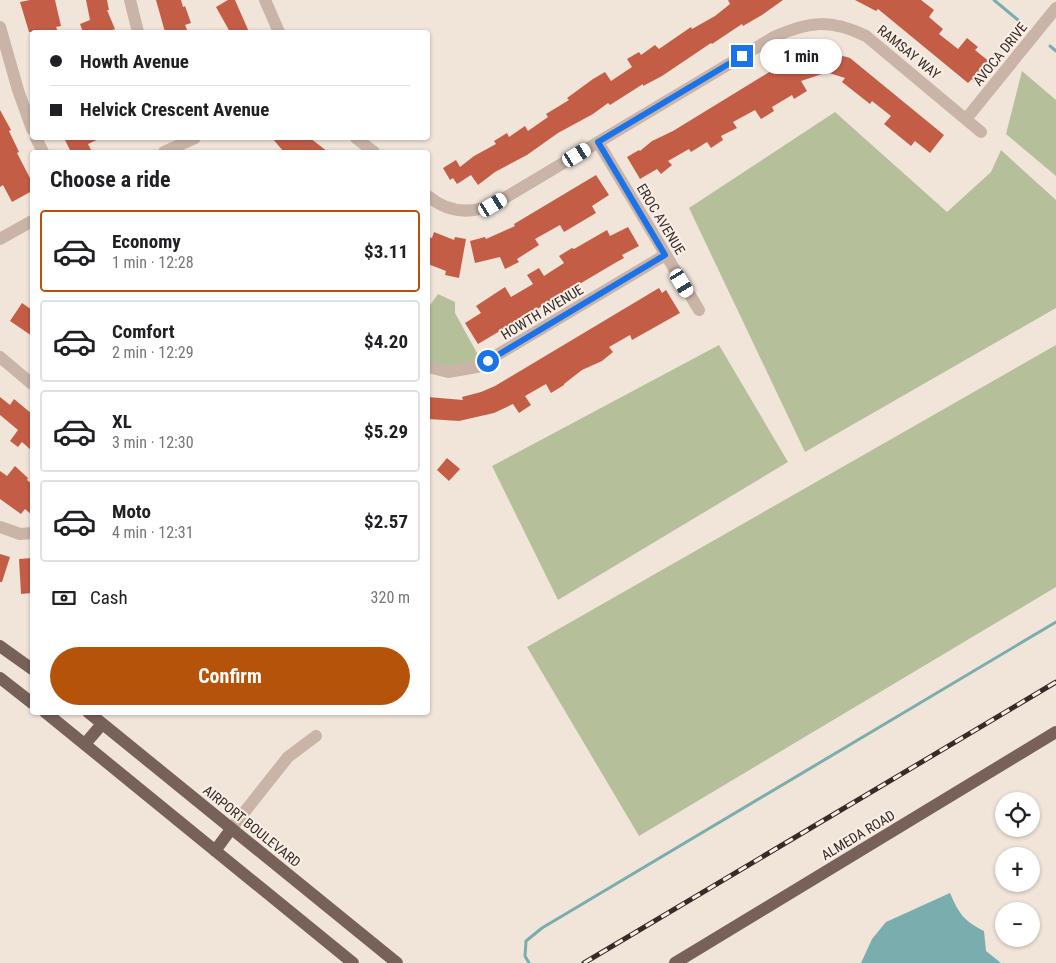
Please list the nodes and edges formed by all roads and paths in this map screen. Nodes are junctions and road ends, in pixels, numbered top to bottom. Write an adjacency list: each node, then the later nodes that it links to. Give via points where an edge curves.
1 (130, 0): 5 (street)
2 (265, 0): 6 (street)
3 (1056, 8): 7 (street, AVOCA DRIVE)
4 (0, 27): 8 (street)
5 (138, 30)
6 (278, 30)
7 (966, 119): 9 (street, RAMSAY WAY); 12 (street, RAMSAY WAY, via 866,36 837,25 821,23 774,37)
8 (30, 123)
9 (981, 132)
10 (359, 140): 14 (street)
11 (188, 142): 13 (street)
12 (598, 142): 15 (street, RAMSAY WAY, via 480,210 453,210); 18 (street, EROC AVENUE)
13 (169, 150)
14 (371, 150)
15 (430, 197)
16 (30, 222): 17 (street)
17 (0, 239)
18 (665, 255): 19 (street, EROC AVENUE); 21 (street, HOWTH AVENUE, via 476,367 448,372)
19 (699, 310)
20 (0, 357): 22 (street)
21 (430, 368)
22 (30, 382)
23 (0, 527): 24 (street, via 20,534)
24 (30, 533)
25 (0, 646): 26 (main road)
26 (30, 668)
27 (0, 678): 28 (main road)
28 (30, 701)
29 (49, 715): 34 (main road)
30 (92, 715): 31 (main road, AIRPORT BOULEVARD)
31 (102, 724): 34 (main road); 35 (main road, AIRPORT BOULEVARD)
32 (1056, 732): 39 (main road, ALMEDA ROAD)
33 (316, 736): 35 (street, via 288,757)
34 (85, 744): 36 (main road)
35 (232, 829): 36 (main road); 38 (main road, AIRPORT BOULEVARD)
36 (215, 851): 37 (main road)
37 (353, 963)
38 (397, 963)
39 (675, 963)

